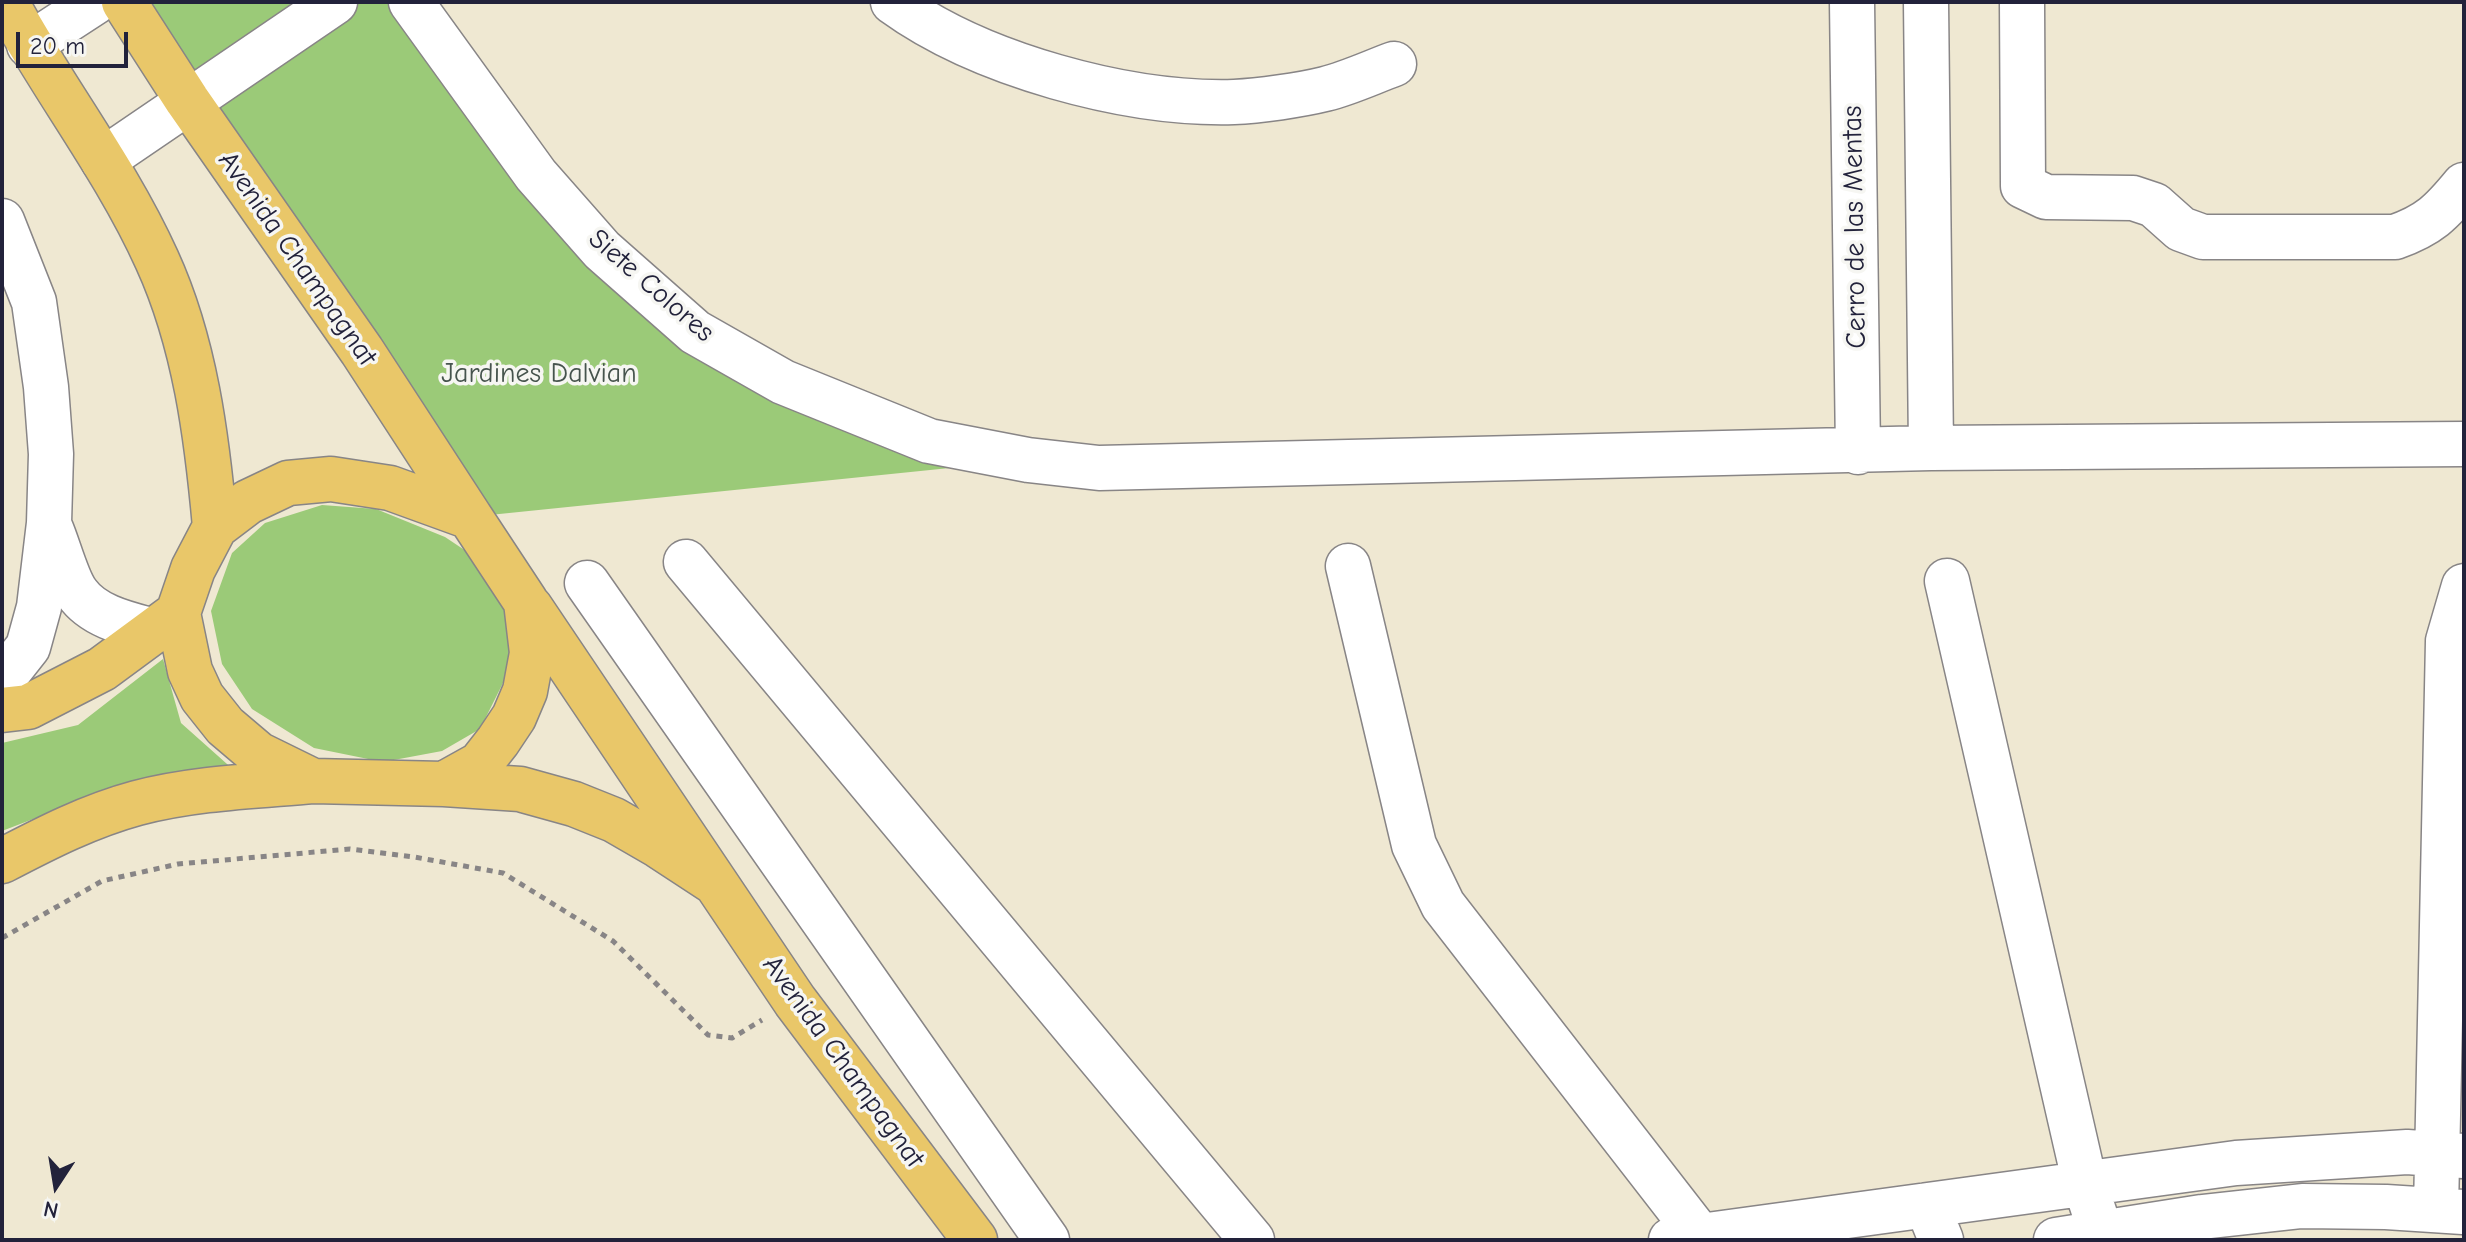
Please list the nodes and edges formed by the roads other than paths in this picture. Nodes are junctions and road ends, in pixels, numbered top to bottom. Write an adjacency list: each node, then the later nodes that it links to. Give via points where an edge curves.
1 (6, 2): 10 (main road)
2 (95, 2): 10 (street)
3 (124, 2): 12 (main road, Avenida Champagnat)
4 (335, 2): 12 (street)
5 (411, 2): 18 (street, Siete Colores, via 536,175 602,250 695,332 783,382 929,441 1099,468)
6 (893, 2): 11 (street, via 920,22 1028,70 1147,97 1235,102 1325,89)
7 (1852, 2): 18 (street, Cerro de las Mentas)
8 (1926, 2): 17 (street)
9 (2022, 2): 14 (street, via 2023,186 2046,197 2133,198 2154,205 2181,229 2203,237 2395,237 2440,215)
10 (29, 45): 13 (main road)
11 (1394, 64)
12 (187, 100): 13 (street); 19 (main road, Avenida Champagnat)
13 (103, 160): 21 (main road, via 157,259 178,316 209,462)
14 (2464, 185)
15 (2, 221): 20 (street, via 34,302 51,454)
16 (2464, 444): 17 (street, Siete Colores)
17 (1931, 448): 18 (street, Siete Colores)
18 (1858, 452)
19 (470, 517): 21 (main road, via 390,488 331,479 288,483 248,502); 27 (main road, Avenida Champagnat)
20 (49, 523): 28 (street, via 77,593 124,624); 29 (street, via 39,607 28,647)
21 (215, 527): 28 (main road)
22 (686, 562): 43 (street)
23 (1348, 566): 40 (street, via 1414,845 1443,905)
24 (1947, 581): 36 (street)
25 (587, 583): 42 (street)
26 (2464, 586): 35 (street, via 2448,641)
27 (526, 602): 32 (main road, via 532,653 514,717 480,764); 34 (main road, Avenida Champagnat)
28 (166, 622): 30 (main road, via 102,669 28,707); 31 (main road, via 202,697 225,726 258,754)
29 (2, 680)
30 (2, 710)
31 (313, 781): 32 (main road, Avenida Champagnat); 33 (main road, Avenida Champagnat, via 138,803 69,826)
32 (444, 784): 34 (main road, Avenida Champagnat, via 520,789 574,804 614,820)
33 (2, 861)
34 (714, 882): 41 (main road, Avenida Champagnat, via 795,1001)
35 (2450, 1155): 36 (street, via 2407,1152 2236,1163); 37 (street)
36 (2085, 1184): 38 (street); 39 (street)
37 (2450, 1211): 39 (street, via 2302,1206)
38 (1934, 1223): 40 (street)
39 (2101, 1233): 44 (street)
40 (1692, 1238)
41 (975, 1240)
42 (1047, 1240)
43 (1252, 1240)
44 (2056, 1240)

